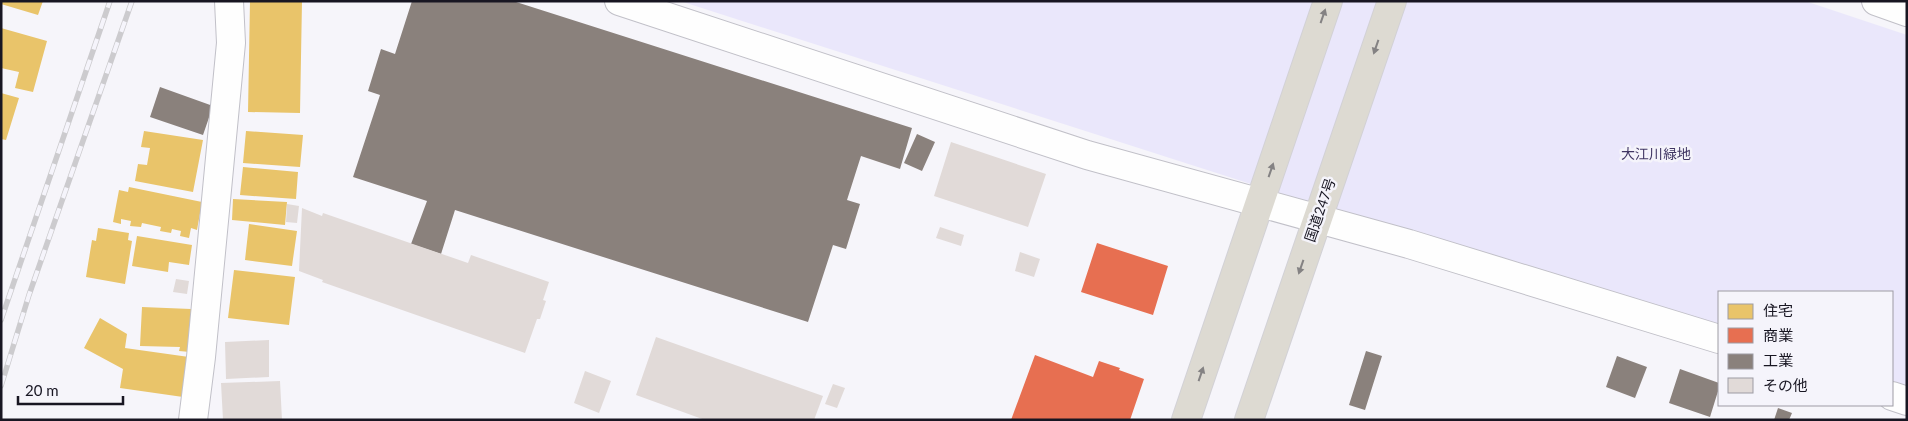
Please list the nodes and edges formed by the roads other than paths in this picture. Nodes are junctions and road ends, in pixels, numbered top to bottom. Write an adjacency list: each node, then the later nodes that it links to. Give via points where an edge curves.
1 (229, 1): 12 (street, via 231,43)
2 (618, 1): 7 (street, via 1087,155)
3 (1328, 1): 7 (highway, one-way to 3)
4 (1392, 1): 8 (highway, 国道247号, one-way to 8)
5 (1876, 1): 6 (street)
6 (1907, 12)
7 (1259, 203): 8 (street); 13 (highway, one-way to 7)
8 (1318, 218): 9 (street); 14 (highway, 国道247号, one-way to 14)
9 (1718, 339)
10 (1893, 396): 11 (street)
11 (1907, 401)
12 (193, 420)
13 (1186, 420)
14 (1249, 420)

